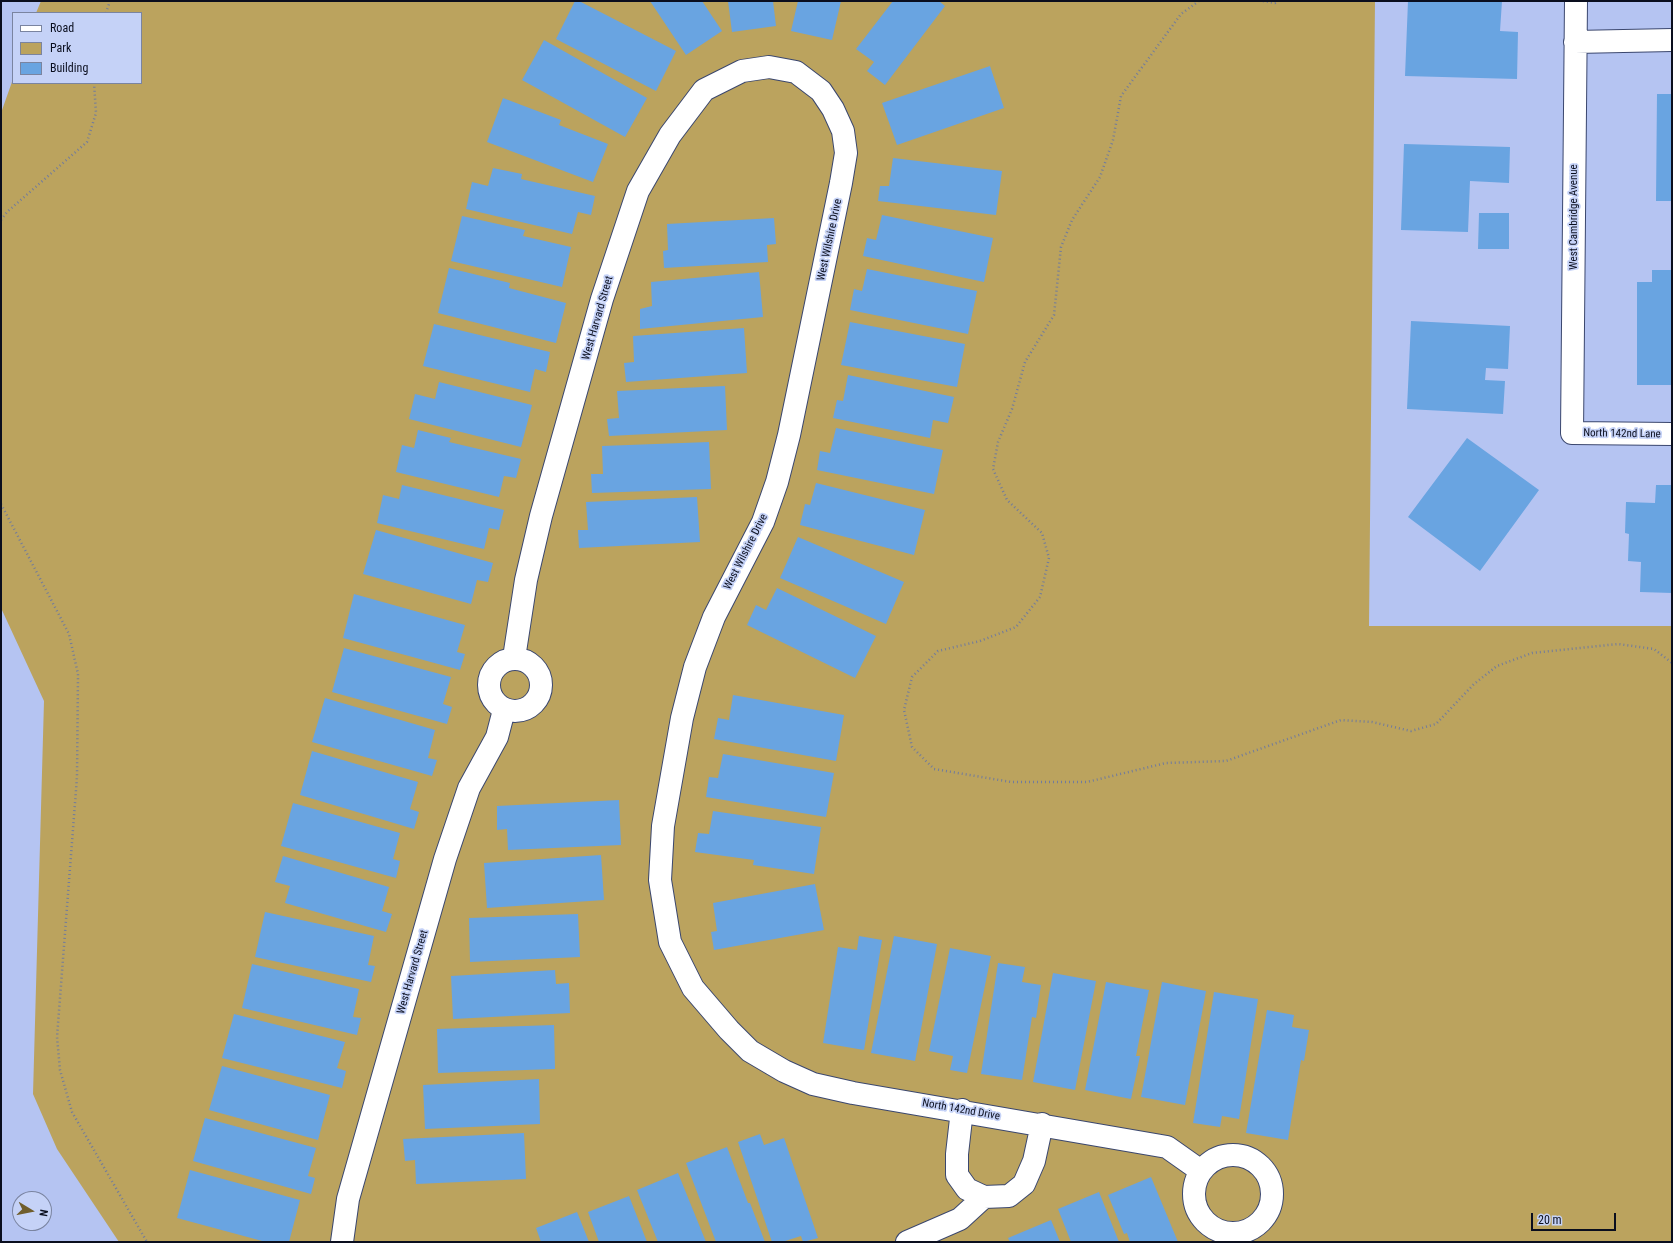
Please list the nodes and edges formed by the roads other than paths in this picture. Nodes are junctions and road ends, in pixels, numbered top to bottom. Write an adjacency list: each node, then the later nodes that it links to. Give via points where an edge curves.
1 (1576, 1): 3 (street, West Cambridge Avenue)
2 (1672, 40): 3 (street)
3 (1575, 42): 5 (street, West Cambridge Avenue)
4 (796, 72): 7 (street, West Harvard Street, via 769,67 742,72 704,90 670,135 638,191 602,299 541,516 526,580); 9 (street, West Wilshire Drive, via 821,91 843,131 846,153 842,182 777,482 763,522 714,616 695,667 682,718 663,826 660,880 670,942 693,988)
5 (1572, 433): 6 (street, North 142nd Lane)
6 (1672, 434)
7 (514, 658): 8 (street, via 498,665 489,681 491,696); 8 (street, via 529,663 536,669 541,678 542,688 532,706 514,712)
8 (504, 710): 14 (street, West Harvard Street, via 497,737 469,788 445,859 348,1199)
9 (729, 1030): 10 (street, North 142nd Drive, via 750,1051 813,1084 852,1093)
10 (962, 1110): 11 (street, North 142nd Drive); 13 (street, via 957,1175 967,1190)
11 (1042, 1124): 12 (street, North 142nd Drive, via 1167,1147); 13 (street, via 1034,1162 1024,1184 1009,1196)
12 (1201, 1170)
13 (984, 1197): 15 (street, via 960,1219)
14 (342, 1242)
15 (907, 1242)

